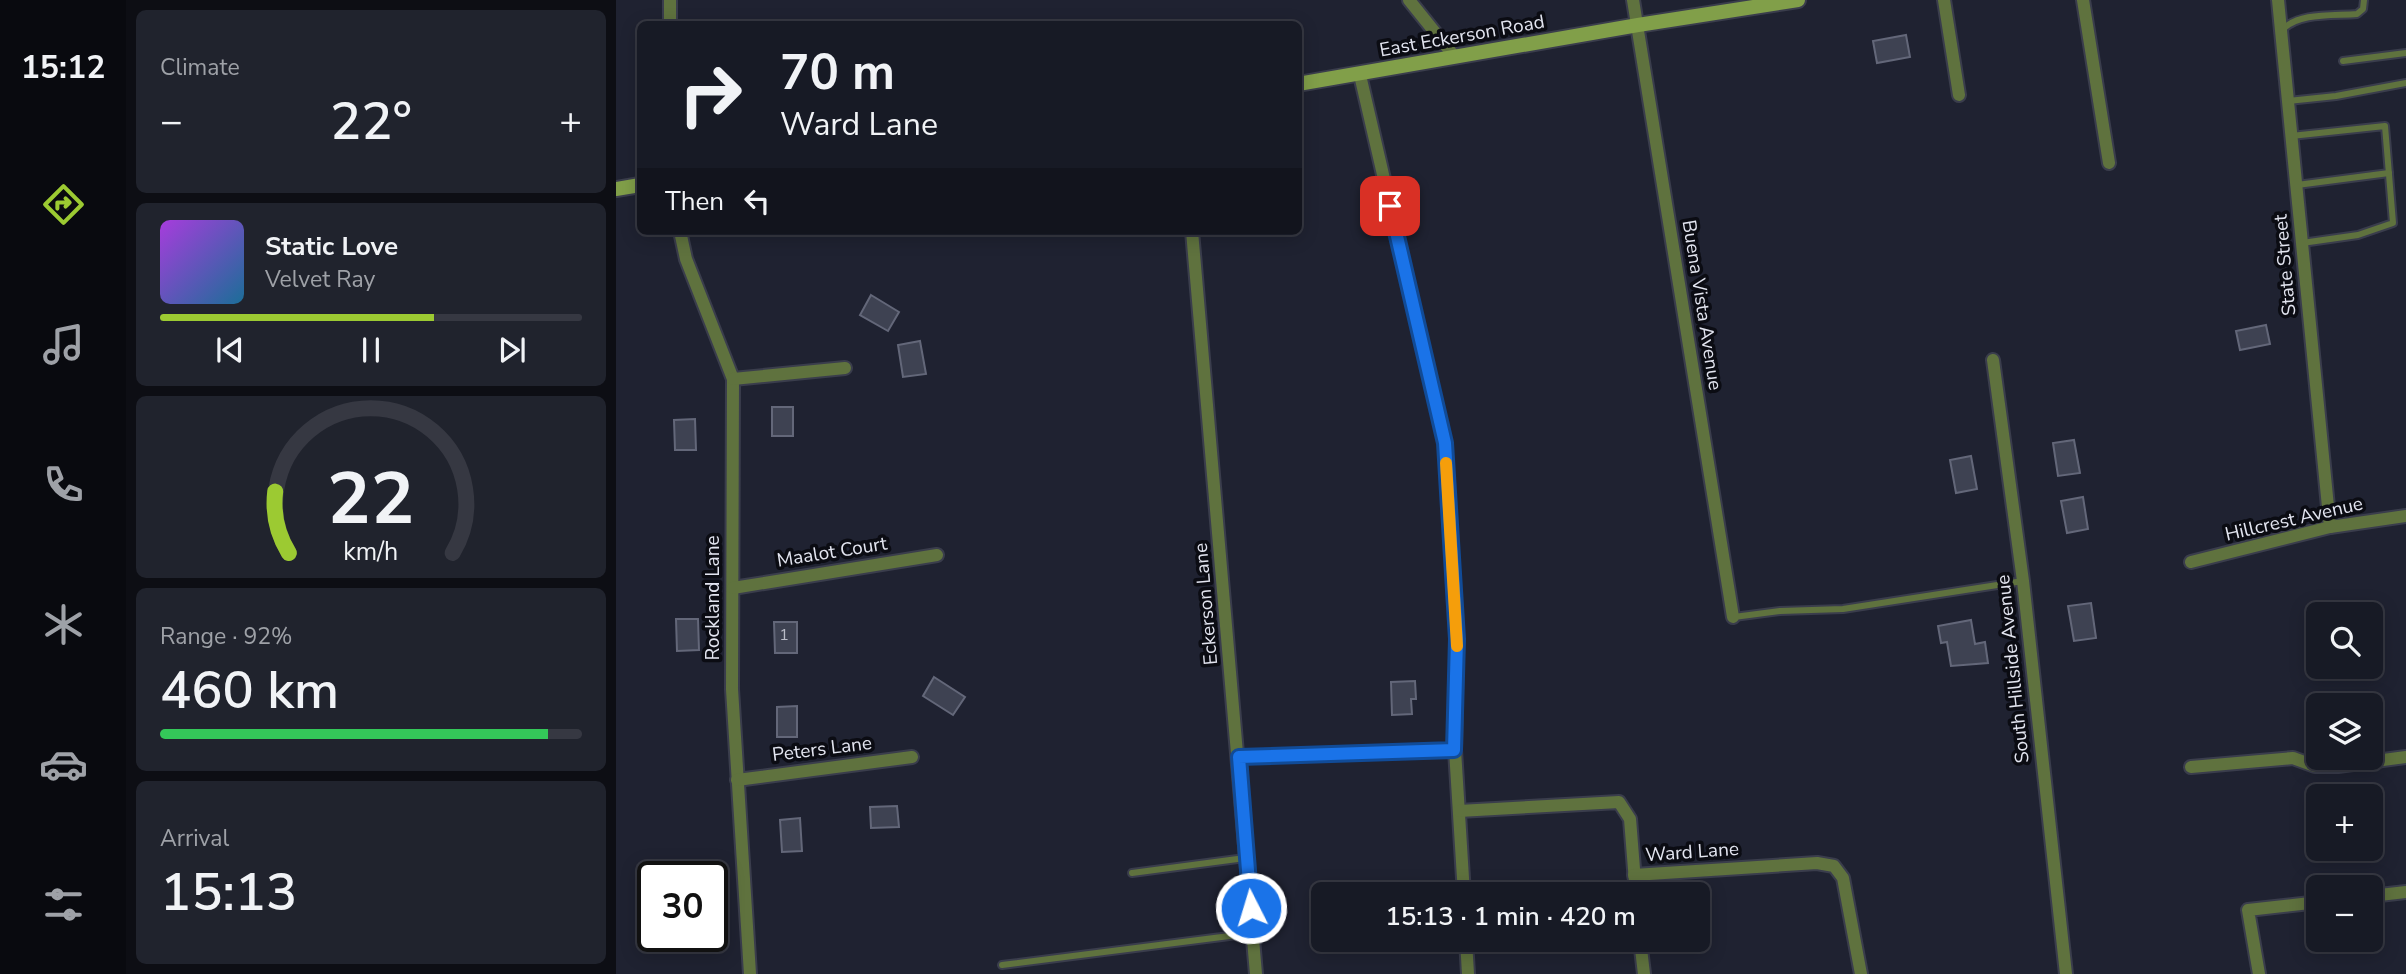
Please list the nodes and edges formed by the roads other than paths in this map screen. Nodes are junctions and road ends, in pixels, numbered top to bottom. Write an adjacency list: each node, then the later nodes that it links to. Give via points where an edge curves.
1 (670, 0): 9 (street)
2 (1409, 0): 13 (street)
3 (1633, 0): 10 (street, Buena Vista Avenue)
4 (1798, 0): 10 (street, East Eckerson Road)
5 (1944, 0): 18 (street)
6 (2084, 0): 21 (street)
7 (2278, 0): 11 (street, State Street)
8 (2364, 0): 11 (lane, via 2357,14 2303,19)
9 (670, 21)
10 (1638, 25): 13 (street, East Eckerson Road); 38 (street, Buena Vista Avenue)
11 (2281, 32): 19 (street, State Street)
12 (2406, 53): 14 (lane)
13 (1454, 56): 15 (street, East Eckerson Road)
14 (2343, 61)
15 (1360, 75): 16 (street, East Eckerson Road); 39 (street, via 1445,443 1457,639)
16 (1302, 83)
17 (2406, 83): 19 (lane)
18 (1959, 95)
19 (2288, 101): 20 (street, State Street)
20 (2291, 136): 22 (lane, via 2385,126); 23 (street, State Street)
21 (2109, 163)
22 (2389, 173): 23 (lane); 28 (lane, via 2393,223 2358,235)
23 (2297, 185): 28 (street, State Street)
24 (637, 186): 25 (street)
25 (616, 189)
26 (681, 235): 31 (street, Rockland Lane)
27 (1192, 235): 41 (street, Eckerson Lane)
28 (2302, 243): 33 (street, State Street)
29 (1993, 360): 36 (street, South Hillside Avenue)
30 (845, 368): 31 (street)
31 (733, 379): 37 (street, Rockland Lane)
32 (2406, 516): 33 (street, Hillcrest Avenue)
33 (2330, 527): 35 (street, Hillcrest Avenue)
34 (937, 555): 37 (street, Maalot Court)
35 (2191, 562)
36 (2023, 581): 38 (lane, via 1843,609); 63 (street, South Hillside Avenue)
37 (733, 587): 44 (street, Rockland Lane)
38 (1733, 617)
39 (1454, 750): 41 (street); 45 (street)
40 (912, 757): 44 (street, Peters Lane)
41 (1239, 757): 46 (street, Eckerson Lane)
42 (2406, 757): 43 (street, via 2338,766 2315,766 2293,758)
43 (2190, 767)
44 (737, 780): 58 (street, Rockland Lane)
45 (1459, 811): 48 (street, Ward Lane, via 1619,802 1630,819); 49 (street)
46 (1247, 858): 47 (lane); 54 (street, Eckerson Lane)
47 (1132, 873)
48 (1634, 876): 50 (street); 62 (street, Ward Lane, via 1817,863 1834,866 1843,878)
49 (1463, 882)
50 (1635, 882)
51 (2406, 892): 52 (street)
52 (2383, 895)
53 (2306, 903): 64 (street, via 2248,910)
54 (1253, 933): 57 (lane); 59 (street, Eckerson Lane)
55 (1467, 952): 60 (street)
56 (1641, 952): 61 (street)
57 (1002, 965)
58 (750, 974)
59 (1256, 974)
60 (1468, 974)
61 (1644, 974)
62 (1861, 974)
63 (2066, 974)
64 (2259, 974)

